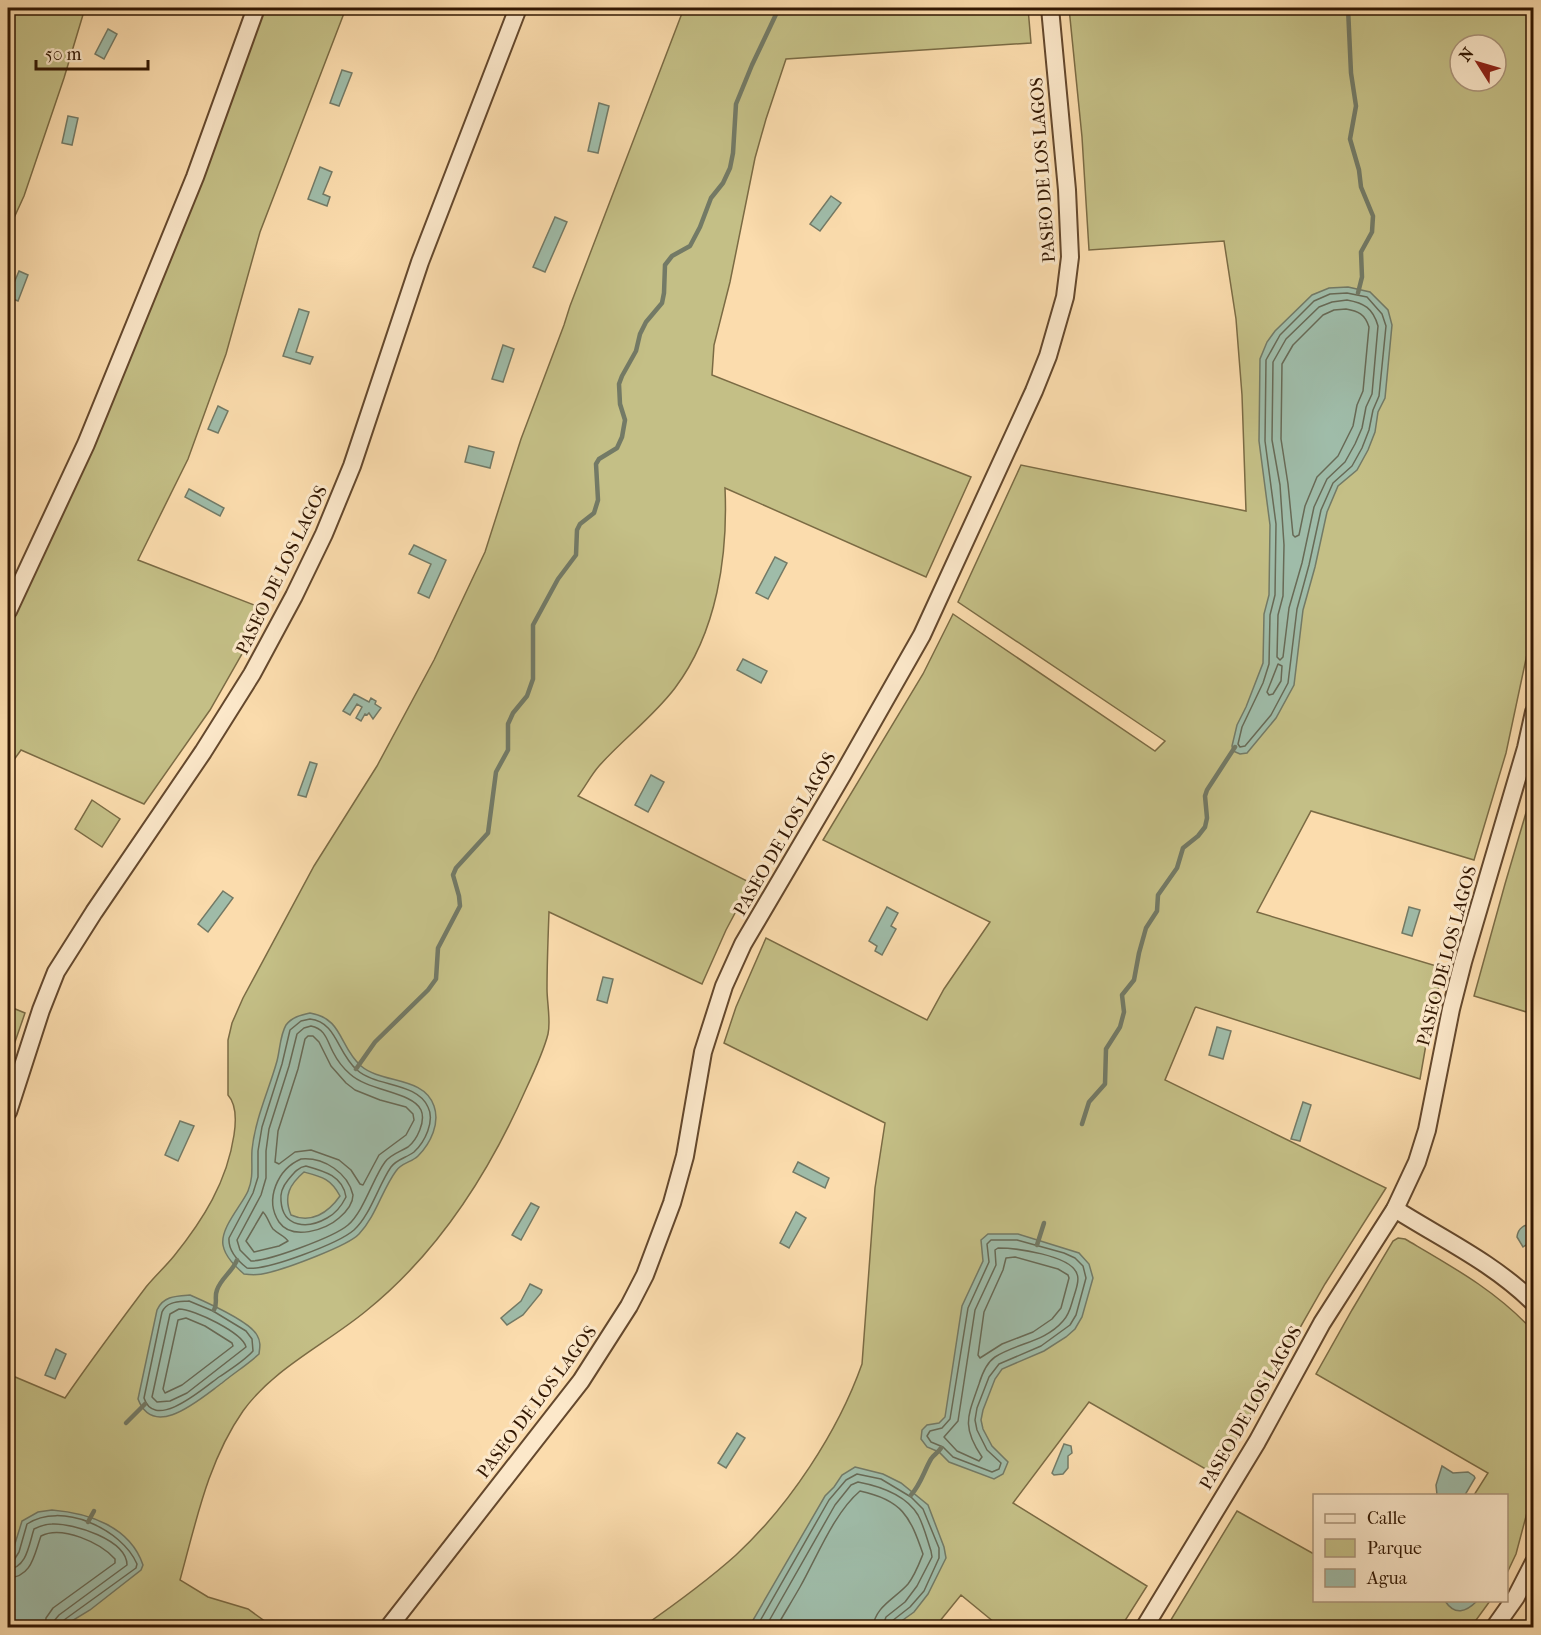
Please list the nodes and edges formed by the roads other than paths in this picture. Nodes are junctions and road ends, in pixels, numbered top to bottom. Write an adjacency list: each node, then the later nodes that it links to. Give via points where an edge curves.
1 (256, 8): 4 (street, via 195,177 99,412)
2 (518, 8): 6 (street, PASEO DE LOS LAGOS, via 420,262 352,466 324,534 252,674 56,972)
3 (1050, 8): 10 (street, PASEO DE LOS LAGOS, via 1071,257 1065,297 1034,391 922,635 743,944 724,986 704,1052 672,1203 629,1306 581,1380)
4 (8, 611)
5 (1533, 711): 7 (street, PASEO DE LOS LAGOS, via 1526,748 1451,1009 1427,1130)
6 (8, 1112)
7 (1395, 1209): 8 (street, via 1492,1267); 11 (street, PASEO DE LOS LAGOS, via 1328,1313 1257,1442)
8 (1533, 1303)
9 (1533, 1562): 12 (street, via 1516,1597)
10 (388, 1628)
11 (1144, 1628)
12 (1494, 1628)

